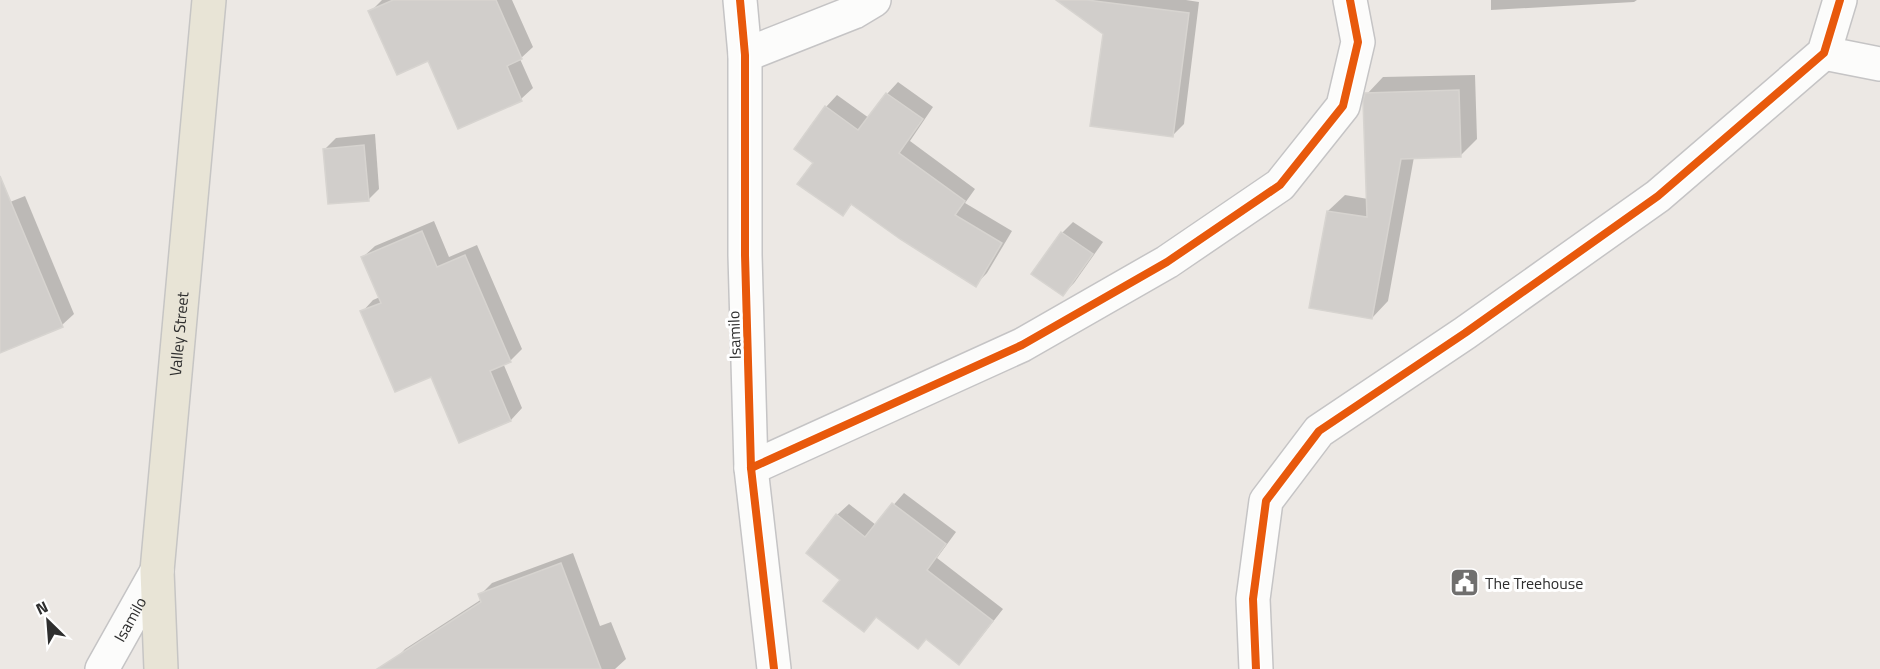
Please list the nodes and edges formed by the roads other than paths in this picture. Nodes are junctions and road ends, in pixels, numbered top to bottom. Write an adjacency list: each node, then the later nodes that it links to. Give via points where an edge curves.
1 (209, 0): 10 (main road, Valley Street)
2 (740, 0): 7 (street, Isamilo)
3 (874, 0): 7 (street, via 854,12)
4 (1350, 0): 9 (street, via 1358,42 1343,106 1280,185 1167,262 1022,345)
5 (1840, 0): 6 (street)
6 (1824, 53): 8 (street); 14 (street, via 1658,196 1319,431 1266,501 1253,598)
7 (745, 55): 9 (street, Isamilo)
8 (1880, 64)
9 (751, 468): 13 (street, Isamilo)
10 (157, 571): 11 (street, Isamilo); 12 (main road, Valley Street)
11 (102, 669)
12 (161, 669)
13 (774, 669)
14 (1256, 669)

